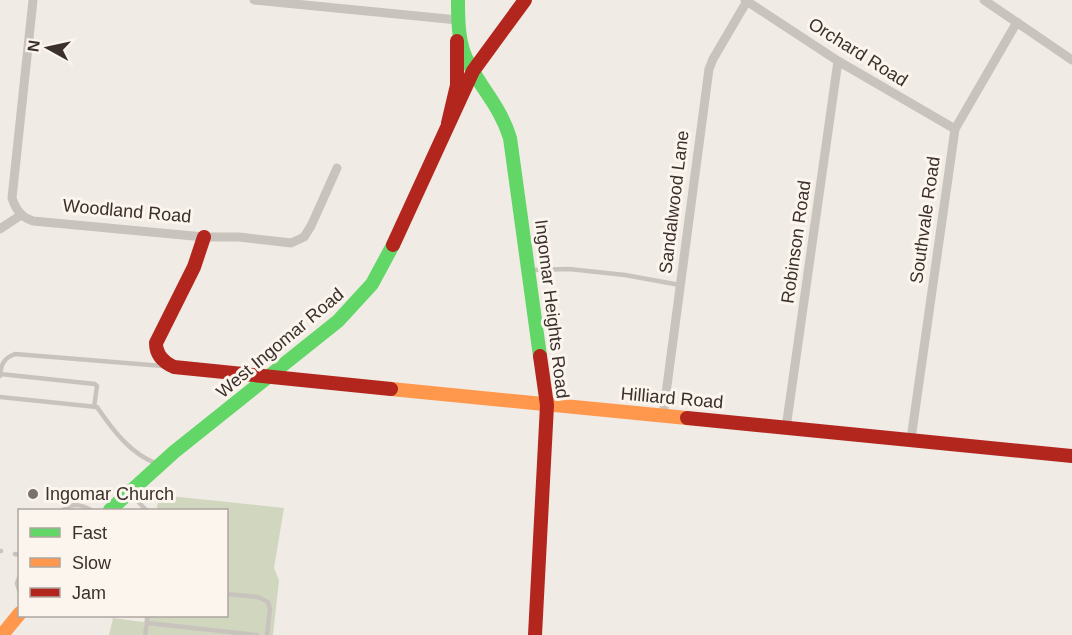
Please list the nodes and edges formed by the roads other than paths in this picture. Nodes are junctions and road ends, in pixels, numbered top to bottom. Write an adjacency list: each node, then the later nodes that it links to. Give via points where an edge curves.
1 (33, 0): 15 (street, via 13,180 12,198)
2 (254, 0): 7 (street)
3 (458, 0): 7 (street)
4 (525, 0): 11 (street, West Ingomar Road)
5 (984, 0): 8 (street)
6 (746, 1): 10 (street, Orchard Road); 19 (street, Sandalwood Lane, via 709,69)
7 (458, 20): 11 (street, via 462,46); 12 (street, via 457,85)
8 (1017, 22): 9 (street); 13 (street, Southvale Road)
9 (1072, 60)
10 (838, 61): 13 (street, Orchard Road); 27 (street, Robinson Road)
11 (472, 71): 12 (street, West Ingomar Road); 18 (street, Ingomar Heights Road, via 495,100 507,126)
12 (448, 123): 22 (street, West Ingomar Road, via 374,282 346,315)
13 (955, 129): 28 (street, Southvale Road)
14 (337, 168): 17 (street, via 311,226 300,240 287,243)
15 (21, 215): 16 (street); 17 (street, Woodland Road, via 33,221)
16 (0, 229)
17 (204, 237): 20 (street, Woodland Road, via 194,267 156,343 160,358)
18 (529, 270): 19 (lane, via 592,271); 24 (street, Ingomar Heights Road)
19 (680, 285): 26 (street, Sandalwood Lane)
20 (174, 367): 21 (lane, via 15,354 3,361); 22 (street)
21 (0, 375): 25 (lane, via 95,384 98,386)
22 (269, 377): 24 (street, Hilliard Road); 30 (street, West Ingomar Road)
23 (0, 397): 25 (lane)
24 (547, 405): 26 (street, Hilliard Road); 44 (street, Ingomar Heights Road)
25 (94, 407): 30 (lane, via 119,437)
26 (663, 416): 27 (street, Hilliard Road)
27 (786, 428): 28 (street, Hilliard Road)
28 (911, 439): 29 (street, Hilliard Road)
29 (1072, 456)
30 (161, 465): 31 (street, West Ingomar Road)
31 (129, 492): 34 (street, West Ingomar Road); 35 (lane)
32 (65, 509): 33 (lane, via 81,505)
33 (89, 509)
34 (111, 509)
35 (145, 509)
36 (228, 594): 43 (lane, via 258,597 268,603)
37 (18, 615): 40 (street)
38 (147, 617): 39 (lane)
39 (147, 623): 41 (lane); 42 (lane)
40 (2, 635)
41 (146, 635)
42 (257, 635)
43 (267, 635)
44 (535, 635)

